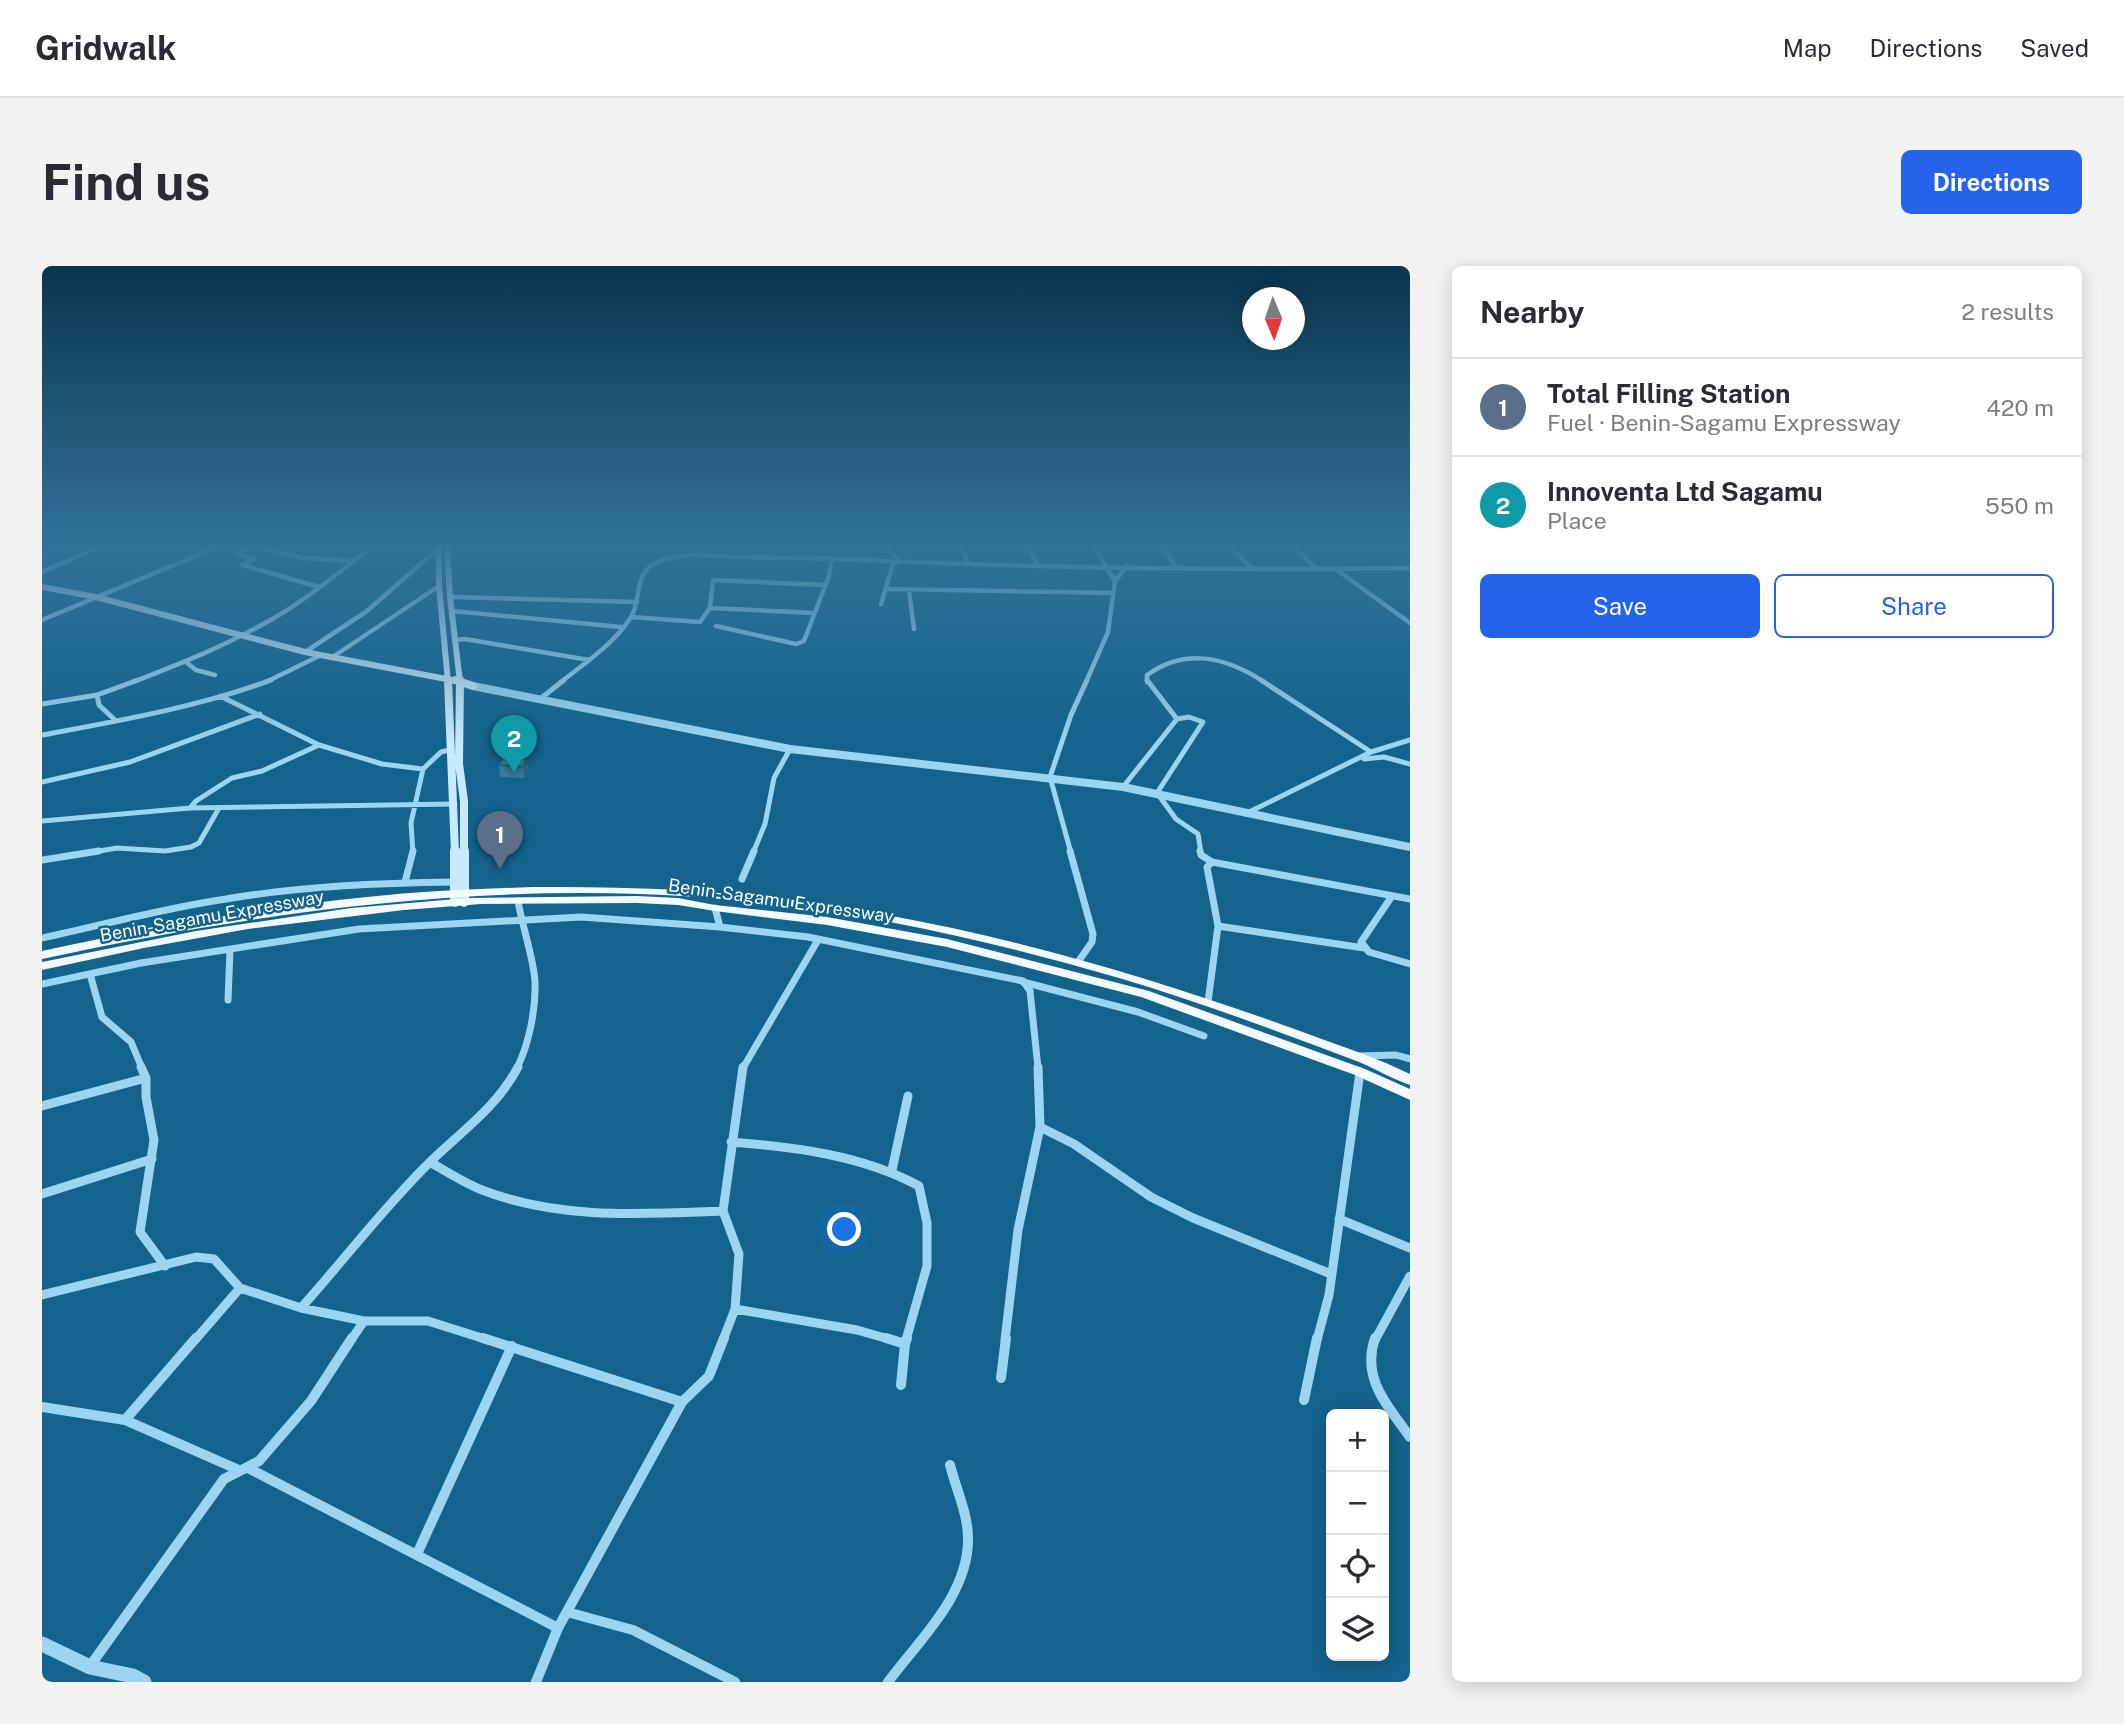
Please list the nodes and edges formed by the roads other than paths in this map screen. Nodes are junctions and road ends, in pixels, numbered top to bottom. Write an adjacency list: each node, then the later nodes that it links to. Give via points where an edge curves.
1 (63, 611): 16 (street)
2 (149, 611): 21 (main road)
3 (286, 611): 21 (street)
4 (368, 611): 23 (street)
5 (401, 611): 25 (street)
6 (441, 611): 28 (main road)
7 (452, 611): 19 (street); 22 (main road)
8 (633, 611): 15 (street)
9 (708, 611): 15 (street, via 700,622)
10 (774, 611): 14 (street)
11 (912, 611): 20 (street)
12 (1110, 611): 50 (street, via 1108,632 1071,715)
13 (1397, 611): 17 (street)
14 (814, 613): 18 (street, via 804,641 796,644)
15 (631, 617): 19 (street)
16 (42, 620)
17 (1410, 623)
18 (716, 626)
19 (621, 627): 26 (street)
20 (914, 629)
21 (242, 636): 23 (main road); 27 (street)
22 (455, 640): 26 (street); 31 (main road)
23 (305, 652): 24 (main road)
24 (321, 655): 25 (main road); 35 (street, via 263,684)
25 (331, 657): 30 (main road)
26 (589, 660): 36 (street)
27 (186, 662): 29 (street); 34 (street)
28 (447, 668): 30 (main road); 32 (main road)
29 (215, 675)
30 (430, 678): 32 (main road); 32 (main road)
31 (461, 684): 32 (main road); 33 (main road); 65 (main road, via 459,764 464,801)
32 (449, 685): 45 (main road)
33 (473, 686): 36 (street)
34 (97, 695): 37 (street); 40 (street)
35 (220, 696): 38 (street); 40 (street)
36 (540, 699): 44 (street)
37 (42, 704)
38 (260, 713): 43 (street); 51 (street, via 130,762)
39 (1177, 719): 46 (street, via 1147,681 1147,674 1175,659 1208,659 1245,668); 52 (street); 53 (street, via 1189,717 1203,726)
40 (116, 721): 41 (street)
41 (42, 735)
42 (1410, 740): 46 (street)
43 (319, 745): 49 (street, via 382,764); 56 (street, via 262,771 233,778)
44 (790, 749): 50 (street); 63 (street, via 774,779 765,824)
45 (450, 750): 49 (street, via 441,752); 54 (main road)
46 (1371, 752): 47 (street)
47 (1353, 761): 48 (street, via 1384,757); 58 (street)
48 (1410, 764)
49 (423, 769): 55 (street)
50 (1050, 777): 52 (street); 78 (street, via 1093,934)
51 (42, 782)
52 (1123, 787): 53 (street)
53 (1157, 793): 58 (street); 62 (street, via 1176,820 1198,834 1201,855)
54 (455, 804): 55 (street); 65 (main road)
55 (417, 805): 57 (street); 64 (street, via 411,823 414,849)
56 (190, 808): 57 (street); 59 (street)
57 (219, 808): 61 (street, via 199,843 191,847 165,851 117,848)
58 (1250, 812): 60 (street)
59 (42, 821)
60 (1410, 847)
61 (42, 860)
62 (1212, 862): 66 (street); 71 (street, via 1207,867)
63 (742, 878)
64 (405, 882): 65 (street); 73 (street, via 268,893)
65 (459, 894): 68 (highway, Benin-Sagamu Expressway); 77 (highway, Benin-Sagamu Expressway, via 271,911); 78 (highway, Benin-Sagamu Expressway, via 610,890 745,899 923,925); 80 (highway, Benin-Sagamu Expressway, via 243,926)
66 (1392, 896): 67 (street); 75 (street, via 1362,942)
67 (1410, 899)
68 (518, 901): 69 (highway, Benin-Sagamu Expressway, via 699,903); 70 (street)
69 (715, 908): 72 (street); 89 (highway, Benin-Sagamu Expressway, via 920,938 1054,970 1145,994)
70 (521, 920): 72 (street, via 581,917); 76 (street, via 359,929); 98 (street, via 535,980 522,1058 510,1081 478,1120)
71 (1218, 926): 75 (street); 85 (street)
72 (720, 927): 74 (street)
73 (42, 938)
74 (818, 940): 82 (street); 96 (street, via 743,1064)
75 (1364, 948): 79 (street)
76 (230, 950): 81 (street); 84 (street)
77 (42, 955)
78 (1078, 962): 85 (highway, Benin-Sagamu Expressway)
79 (1410, 964)
80 (42, 966)
81 (90, 974): 83 (street); 90 (street, via 102,1017 131,1042)
82 (1023, 981): 86 (street); 95 (street, via 1030,991)
83 (42, 984)
84 (228, 1000)
85 (1208, 1002): 87 (highway, Benin-Sagamu Expressway)
86 (1204, 1035)
87 (1355, 1056): 88 (street); 91 (highway, Benin-Sagamu Expressway)
88 (1410, 1059)
89 (1360, 1072): 92 (highway, Benin-Sagamu Expressway); 102 (street)
90 (146, 1078): 94 (street); 97 (street)
91 (1410, 1080)
92 (1410, 1095)
93 (908, 1096): 99 (street)
94 (42, 1106)
95 (1040, 1127): 105 (street, via 1172,1208); 114 (street, via 1018,1230)
96 (731, 1142): 99 (street, via 767,1144); 101 (street)
97 (152, 1159): 100 (street); 104 (street, via 140,1232)
98 (430, 1162): 101 (street, via 482,1191 548,1208 637,1214); 109 (street)
99 (892, 1170): 112 (street, via 919,1186 927,1223 927,1266)
100 (42, 1194)
101 (723, 1211): 110 (street, via 739,1254)
102 (1339, 1219): 103 (street); 105 (street)
103 (1410, 1248)
104 (165, 1266): 107 (street, via 196,1257 214,1259); 108 (street)
105 (1331, 1274): 116 (street)
106 (1410, 1276): 120 (street, via 1372,1345 1371,1371 1381,1397)
107 (240, 1288): 109 (street); 119 (street)
108 (42, 1295)
109 (301, 1308): 111 (street)
110 (735, 1309): 112 (street); 117 (street, via 709,1376)
111 (364, 1321): 113 (street, via 428,1321); 122 (street, via 311,1401 259,1461)
112 (905, 1344): 115 (street)
113 (512, 1346): 117 (street); 123 (street)
114 (1001, 1378)
115 (901, 1385)
116 (1304, 1400)
117 (682, 1402): 124 (street)
118 (42, 1406): 119 (street)
119 (125, 1420): 122 (street)
120 (1410, 1437)
121 (950, 1465): 131 (street, via 968,1538 966,1569 942,1610)
122 (244, 1469): 123 (street); 127 (street, via 224,1479)
123 (417, 1555): 125 (street)
124 (567, 1612): 125 (street); 130 (street, via 591,1615 658,1641)
125 (558, 1628): 129 (street)
126 (42, 1644): 127 (street)
127 (90, 1667): 128 (street)
128 (136, 1680)
129 (536, 1682)
130 (736, 1682)
131 (888, 1682)

